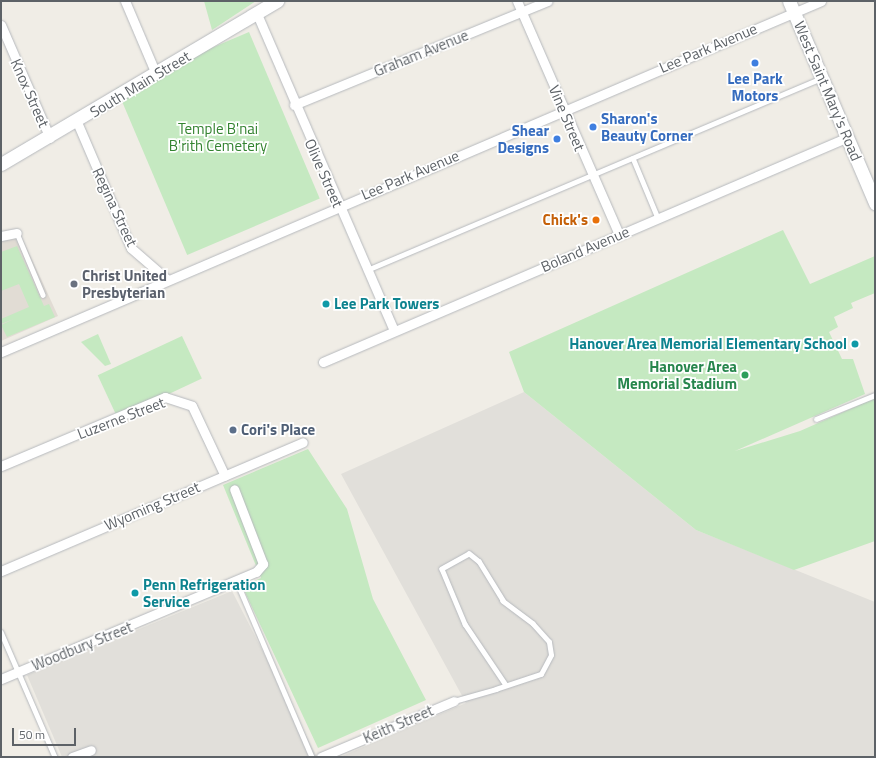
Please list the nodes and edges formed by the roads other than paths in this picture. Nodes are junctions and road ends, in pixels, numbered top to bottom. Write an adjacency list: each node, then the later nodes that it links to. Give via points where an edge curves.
1 (125, 1): 10 (street)
2 (277, 1): 8 (main road, South Main Street)
3 (517, 1): 7 (street, Vine Street)
4 (547, 1): 7 (street, Graham Avenue)
5 (821, 1): 6 (street, Lee Park Avenue)
6 (792, 6): 11 (main road, West Saint Mary's Road); 13 (street, Lee Park Avenue)
7 (522, 12): 12 (street, Graham Avenue); 13 (street, Vine Street)
8 (257, 14): 10 (main road, South Main Street); 12 (street, Olive Street)
9 (1, 25): 16 (street, Knox Street)
10 (156, 74): 14 (main road, South Main Street)
11 (822, 78): 15 (main road, West Saint Mary's Road); 17 (lane)
12 (294, 105): 21 (street, Olive Street)
13 (564, 110): 19 (street, Vine Street); 21 (street, Lee Park Avenue)
14 (77, 122): 16 (main road, South Main Street); 27 (street, Regina Street, via 131,248)
15 (848, 137): 20 (main road, West Saint Mary's Road); 22 (street, Boland Avenue)
16 (50, 138): 18 (main road, South Main Street)
17 (633, 158): 19 (lane); 22 (lane)
18 (1, 164)
19 (592, 176): 24 (street, Vine Street); 26 (lane)
20 (875, 202)
21 (338, 206): 26 (street, Olive Street); 27 (street, Lee Park Avenue)
22 (658, 218): 24 (street, Boland Avenue)
23 (17, 233): 25 (street); 28 (lane)
24 (619, 235): 29 (street, Boland Avenue)
25 (1, 236)
26 (367, 270): 29 (street, Olive Street)
27 (168, 280): 30 (street, Lee Park Avenue)
28 (43, 295)
29 (394, 331): 31 (street, Boland Avenue)
30 (1, 352)
31 (323, 362)
32 (874, 393): 33 (lane)
33 (816, 418)
34 (303, 442): 36 (street, Wyoming Street)
35 (1, 466): 36 (street, Luzerne Street, via 165,397 192,406)
36 (225, 476): 38 (street, Wyoming Street)
37 (234, 489): 39 (street, Woodbury Street, via 263,564)
38 (1, 571)
39 (237, 582): 41 (street, Woodbury Street); 48 (lane)
40 (1, 632): 41 (lane)
41 (18, 672): 42 (street, Woodbury Street); 46 (lane)
42 (1, 679)
43 (506, 685): 43 (lane, via 540,674 551,655 549,642 528,620 503,601 479,562 469,554 442,569 465,624); 44 (lane)
44 (454, 700): 49 (street, Keith Street)
45 (91, 750): 47 (street)
46 (55, 757)
47 (72, 757)
48 (312, 757)
49 (321, 757)

